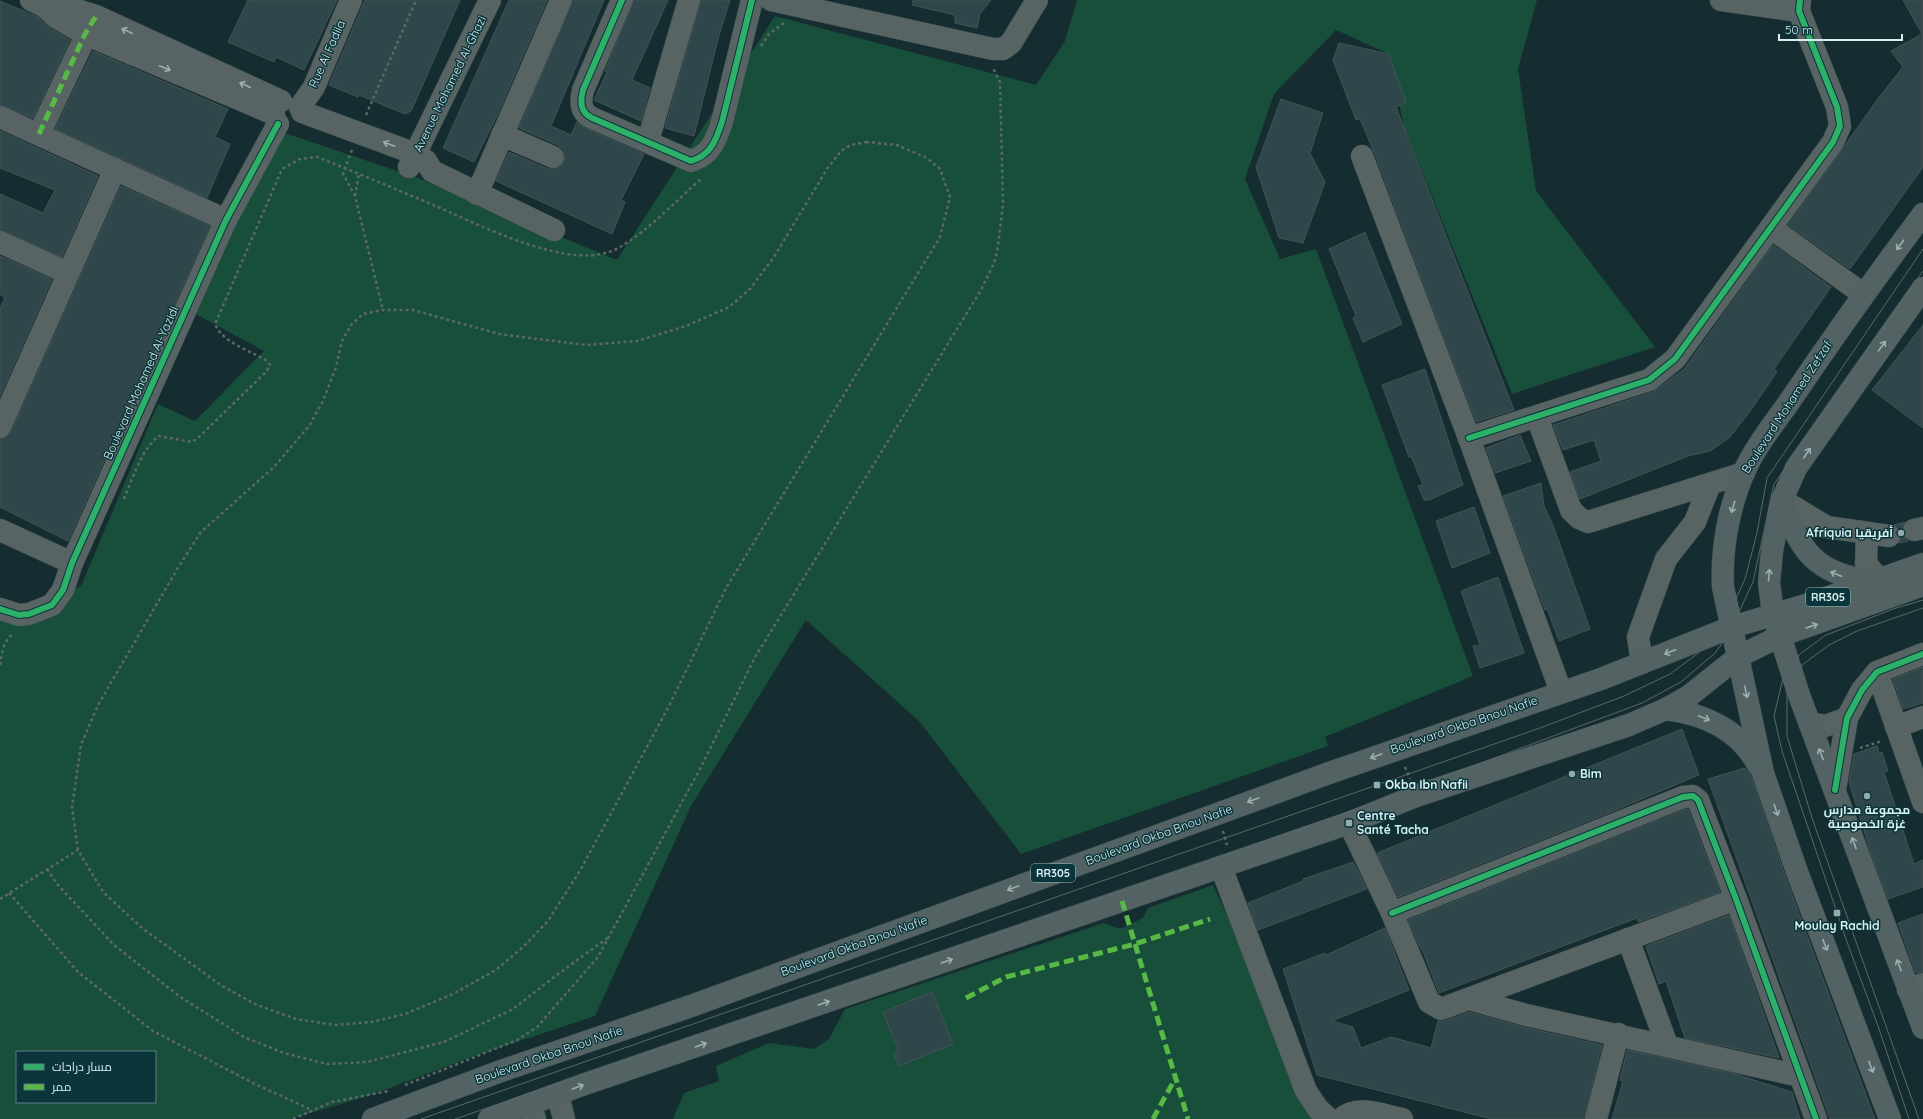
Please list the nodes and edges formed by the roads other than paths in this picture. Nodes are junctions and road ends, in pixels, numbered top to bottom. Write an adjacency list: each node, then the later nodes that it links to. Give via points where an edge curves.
1 (351, 0): 13 (street, Rue Al Fadila, via 314,87)
2 (490, 0): 20 (street, Avenue Mohamed Al-Ghazi)
3 (561, 0): 16 (street)
4 (622, 0): 17 (street, via 583,90 582,107 585,115)
5 (689, 0): 17 (street)
6 (752, 0): 17 (street, via 722,122 706,154 691,161)
7 (770, 0): 8 (street, via 993,49 1003,49 1011,43)
8 (1037, 0)
9 (1721, 0): 11 (street)
10 (37, 3): 12 (street, via 64,6)
11 (1800, 6): 25 (street, via 1837,108 1840,126 1833,142)
12 (91, 25): 13 (street); 15 (street)
13 (289, 113): 20 (street); 24 (street, Boulevard Mohamed Al-Yazidi)
14 (0, 117): 15 (street)
15 (38, 134): 21 (street)
16 (502, 135): 19 (street); 22 (street)
17 (648, 141)
18 (1362, 156): 33 (street)
19 (553, 157)
20 (412, 161): 22 (street, via 421,172 432,171)
21 (115, 170): 24 (street); 28 (street)
22 (477, 194): 26 (street)
23 (1923, 214): 30 (main road, Boulevard Mohamed Zefzaf, one-way to 30)
24 (226, 220): 40 (street, Boulevard Mohamed Al-Yazidi)
25 (1771, 228): 30 (street); 31 (street, via 1675,359 1662,372 1649,380)
26 (554, 230)
27 (0, 242): 28 (street)
28 (68, 273): 32 (street)
29 (1923, 288): 36 (main road, one-way to 29, via 1796,468)
30 (1863, 294): 34 (main road, Boulevard Mohamed Zefzaf)
31 (1537, 417): 33 (street); 35 (street, via 1571,510 1588,522)
32 (0, 427)
33 (1469, 438): 54 (street)
34 (1744, 473): 35 (street); 43 (main road, Boulevard Mohamed Zefzaf, one-way to 43, via 1731,512 1722,567)
35 (1710, 484): 52 (street, via 1695,522 1666,559 1638,637)
36 (1782, 500): 38 (street, via 1827,527); 42 (main road, one-way to 36, via 1849,578 1831,572 1814,559 1800,543); 46 (main road, one-way to 36, via 1769,583)
37 (0, 530): 40 (street)
38 (1867, 533): 39 (street); 42 (street, via 1866,564)
39 (1889, 536)
40 (72, 563): 45 (street, Boulevard Mohamed Al-Yazidi, via 63,590 52,605 19,615)
41 (1923, 564): 42 (main road, Boulevard Okba Bnou Nafie / RR305)
42 (1877, 581): 46 (main road, Boulevard Okba Bnou Nafie / RR305)
43 (1723, 586): 47 (main road, Boulevard Mohamed Zefzaf); 49 (main road, via 1715,619)
44 (1923, 586): 48 (main road, RR305, one-way to 44)
45 (0, 609)
46 (1773, 614): 47 (main road, Boulevard Okba Bnou Nafie / RR305); 48 (main road)
47 (1732, 627): 49 (main road, Boulevard Okba Bnou Nafie / RR305); 51 (main road, Boulevard Mohamed Zefzaf)
48 (1780, 636): 51 (main road, RR305); 58 (main road)
49 (1691, 644): 52 (main road, Boulevard Okba Bnou Nafie / RR305, one-way to 52)
50 (1923, 654): 53 (street)
51 (1738, 657): 55 (main road, RR305, via 1707,683); 60 (main road, Boulevard Mohamed Zefzaf, one-way to 60)
52 (1642, 663): 54 (main road, Boulevard Okba Bnou Nafie / RR305)
53 (1877, 672): 56 (street, via 1862,690); 59 (street)
54 (1561, 692): 76 (main road, Boulevard Okba Bnou Nafie / RR305, one-way to 76, via 1217,813)
55 (1666, 708): 60 (main road, one-way to 60, via 1706,718 1725,728 1741,741); 63 (main road, RR305, via 1629,725 1416,796)
56 (1847, 718): 58 (street, via 1825,726); 61 (street)
57 (1923, 718): 59 (street)
58 (1810, 723): 61 (main road, one-way to 58)
59 (1897, 731): 62 (street)
60 (1763, 773): 84 (main road, one-way to 84, via 1796,869)
61 (1835, 790): 68 (main road, one-way to 61)
62 (1922, 794)
63 (1349, 823): 64 (main road, RR305); 66 (street)
64 (1227, 865): 74 (main road, RR305, one-way to 64); 79 (street, via 1306,1091 1318,1109)
65 (1736, 899): 66 (street, via 1698,800 1693,796 1683,797); 67 (street); 73 (street)
66 (1392, 912): 69 (street, via 1428,1002 1442,1009)
67 (1628, 939): 69 (street); 72 (street)
68 (1916, 987): 70 (main road)
69 (1469, 998): 71 (street, via 1526,1015)
70 (1923, 1028)
71 (1618, 1034): 72 (street); 82 (street)
72 (1667, 1046): 73 (street)
73 (1800, 1076): 83 (street)
74 (558, 1094): 75 (main road, RR305); 78 (street)
75 (532, 1112): 77 (main road, RR305)
76 (373, 1119)
77 (489, 1119)
78 (564, 1119)
79 (1329, 1119)
80 (1341, 1119): 81 (street, via 1347,1114 1361,1110)
81 (1402, 1119)
82 (1596, 1119)
83 (1816, 1119)
84 (1890, 1119)

